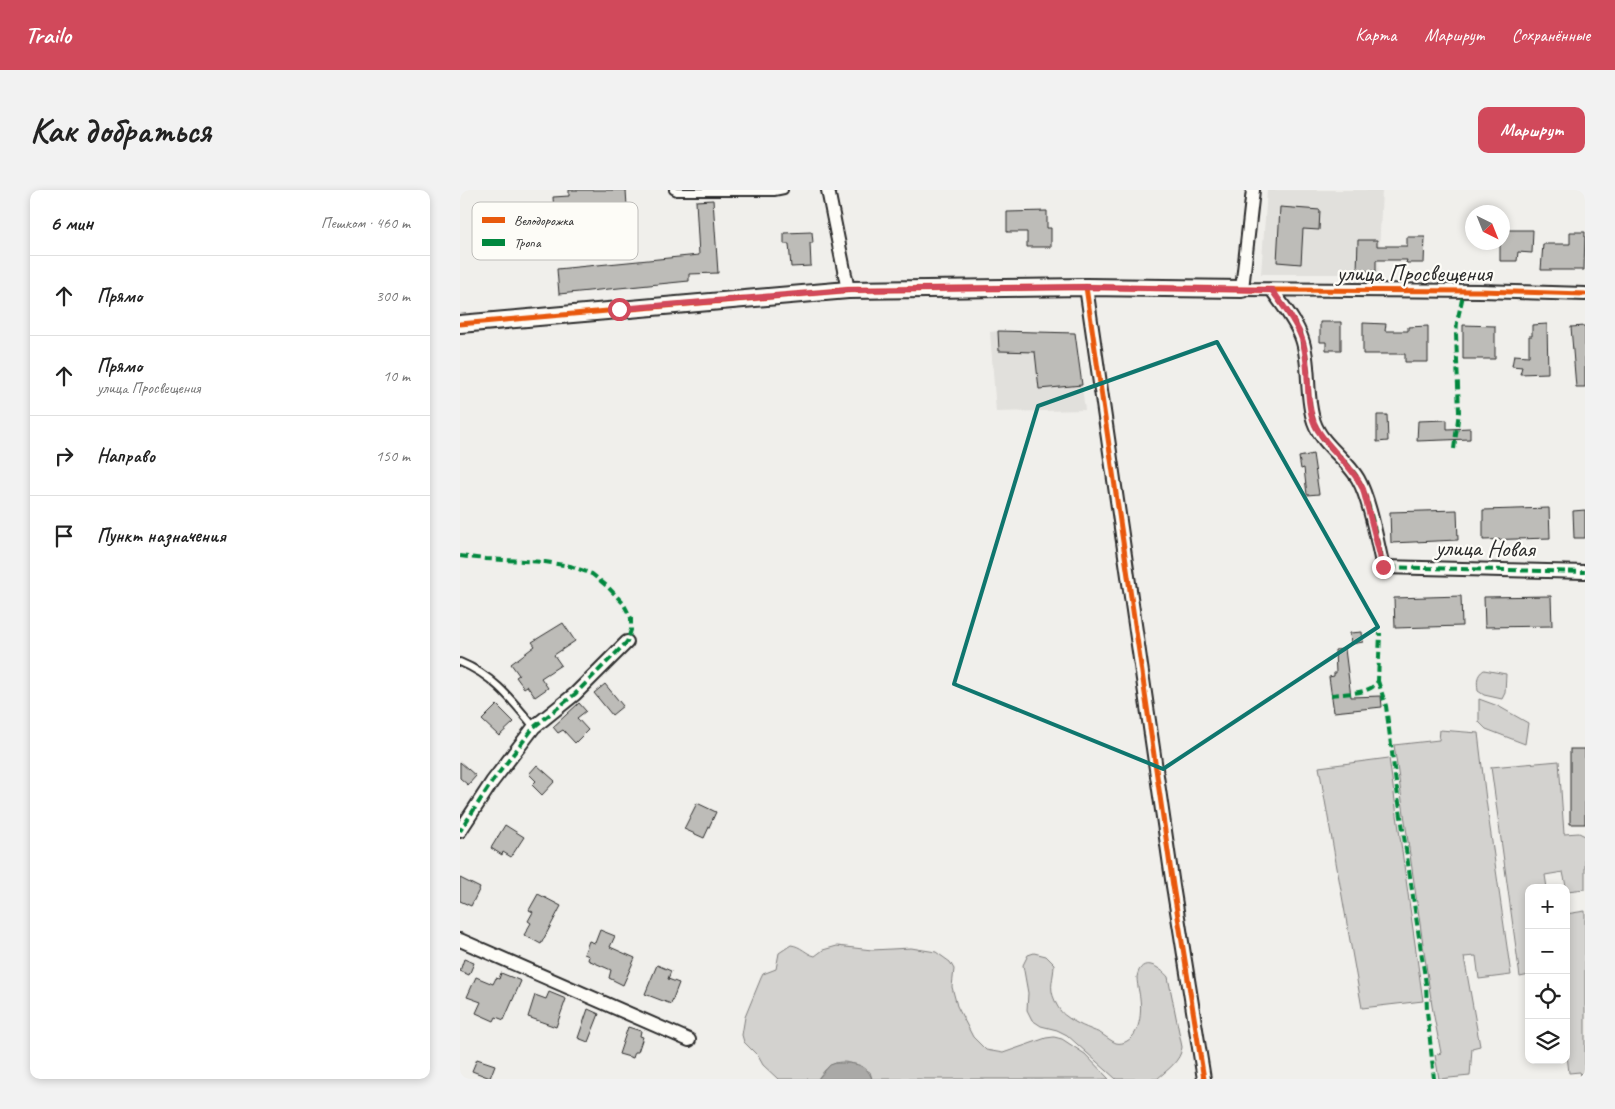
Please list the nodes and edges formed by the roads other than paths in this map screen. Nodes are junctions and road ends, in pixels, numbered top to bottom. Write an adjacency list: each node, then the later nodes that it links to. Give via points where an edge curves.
1 (673, 190): 2 (lane)
2 (784, 190)
3 (828, 190): 7 (street)
4 (1253, 190): 6 (street)
5 (1086, 287): 6 (street); 7 (street); 18 (street, via 1171,876)
6 (1242, 289): 8 (street, улица Просвещения)
7 (848, 290): 10 (street)
8 (1272, 290): 9 (street, улица Просвещения); 11 (street, улица Новая, via 1302,339 1315,424 1363,489 1383,567)
9 (1585, 294)
10 (460, 324)
11 (1585, 572)
12 (626, 642): 14 (street, via 575,694)
13 (460, 662): 14 (lane, via 495,682)
14 (534, 727): 15 (street)
15 (460, 831)
16 (460, 940): 17 (street)
17 (689, 1040)
18 (1204, 1079)

